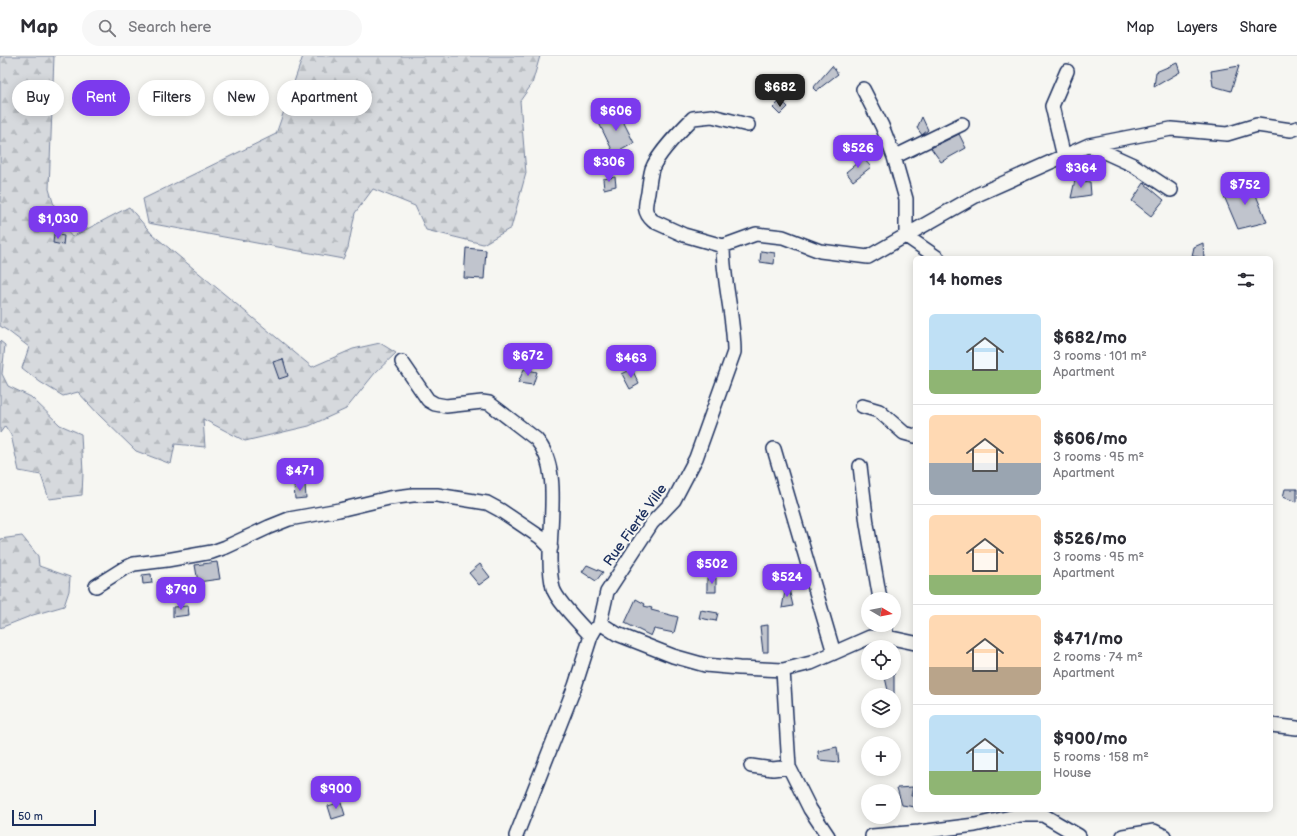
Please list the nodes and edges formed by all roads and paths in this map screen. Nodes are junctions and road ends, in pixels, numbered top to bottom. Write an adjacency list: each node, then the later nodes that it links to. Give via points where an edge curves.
1 (1068, 71): 8 (street, via 1052,106)
2 (863, 89): 7 (street)
3 (962, 124): 7 (street)
4 (748, 125): 11 (street, via 712,116 693,118 657,159 652,169 645,207 646,214 653,222 684,235)
5 (1297, 128): 6 (street, via 1291,130 1258,125 1227,134 1171,130)
6 (1089, 145): 8 (street); 9 (street, via 1133,165)
7 (894, 157): 10 (street, via 906,199)
8 (1064, 157): 10 (street, via 979,194)
9 (1171, 190)
10 (906, 236): 11 (street, via 868,257 820,251 784,237 756,234); 12 (street)
11 (723, 246): 21 (street, Rue Fierté Ville, via 723,266 734,352 696,458 674,500 652,523 607,592)
12 (935, 256)
13 (402, 362): 18 (street, via 428,400 446,406 489,403 542,446 552,485)
14 (862, 406): 15 (street, via 879,411 904,432)
15 (913, 435)
16 (774, 449): 26 (street)
17 (860, 466): 20 (street)
18 (550, 548): 19 (street, via 540,537 487,503 437,495 413,495 289,519 226,548 134,564); 24 (street, via 553,588)
19 (96, 586)
20 (879, 592)
21 (600, 623): 24 (street); 27 (street, via 617,634 673,656 705,665)
22 (884, 632): 26 (street)
23 (888, 632): 25 (street)
24 (590, 636): 32 (street, via 575,686)
25 (913, 642)
26 (834, 653): 27 (street, via 811,663)
27 (783, 670): 31 (street)
28 (1273, 725): 29 (street)
29 (1297, 728)
30 (751, 766): 31 (street, via 773,769)
31 (789, 767): 33 (street, via 810,809)
32 (516, 836)
33 (828, 836)
34 (872, 836): 35 (street, via 975,825 1020,815 1043,815)
35 (1078, 836)
36 (1122, 836): 37 (street, via 1154,831)
37 (1164, 836)

